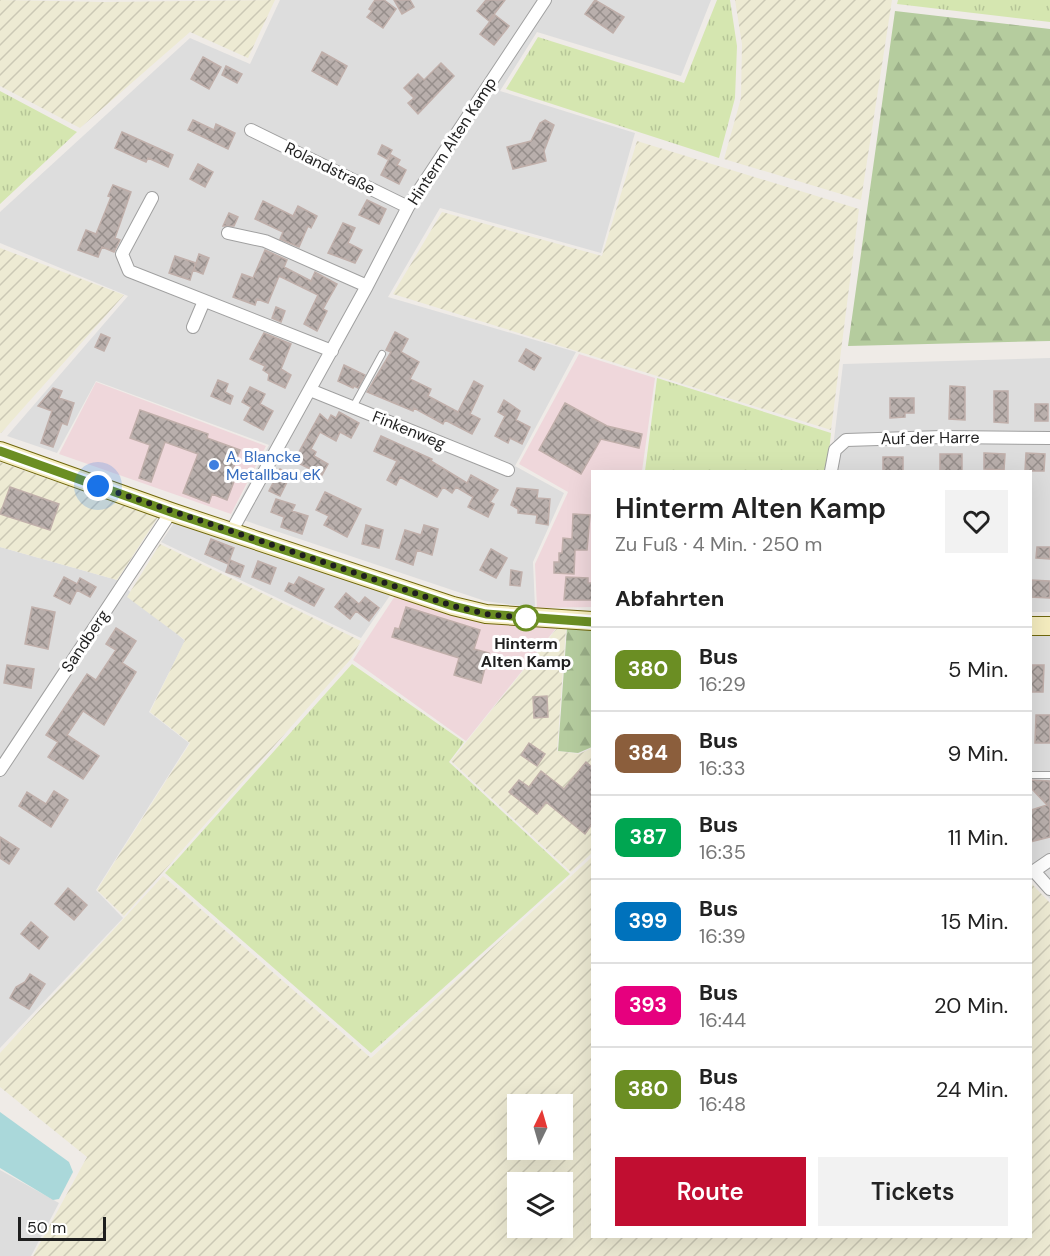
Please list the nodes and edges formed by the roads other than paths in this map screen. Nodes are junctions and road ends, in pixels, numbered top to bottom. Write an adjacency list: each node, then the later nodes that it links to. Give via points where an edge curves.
1 (545, 0): 4 (street, Hinterm Alten Kamp)
2 (251, 130): 4 (street, Rolandstraße)
3 (152, 198): 7 (street, via 122,254 129,271)
4 (408, 207): 6 (street, Hinterm Alten Kamp)
5 (228, 233): 6 (street, via 265,241)
6 (367, 286): 9 (street, Hinterm Alten Kamp)
7 (204, 300): 8 (street); 9 (street)
8 (193, 327)
9 (332, 351): 11 (street, Hinterm Alten Kamp)
10 (381, 354): 12 (lane)
11 (310, 390): 12 (street, Finkenweg); 18 (street, Hinterm Alten Kamp)
12 (353, 408): 15 (street, Finkenweg)
13 (1050, 438): 16 (street, Auf der Harre, via 846,440 835,450)
14 (0, 451): 17 (main road)
15 (508, 470)
16 (831, 470)
17 (171, 512): 18 (main road); 22 (street, Sandberg)
18 (231, 532): 19 (main road, via 475,612)
19 (591, 621)
20 (1032, 626): 21 (main road)
21 (1050, 627)
22 (0, 770)
23 (1032, 775): 24 (lane)
24 (1050, 775)
25 (1050, 860): 26 (street, via 1034,871)
26 (1050, 889)

